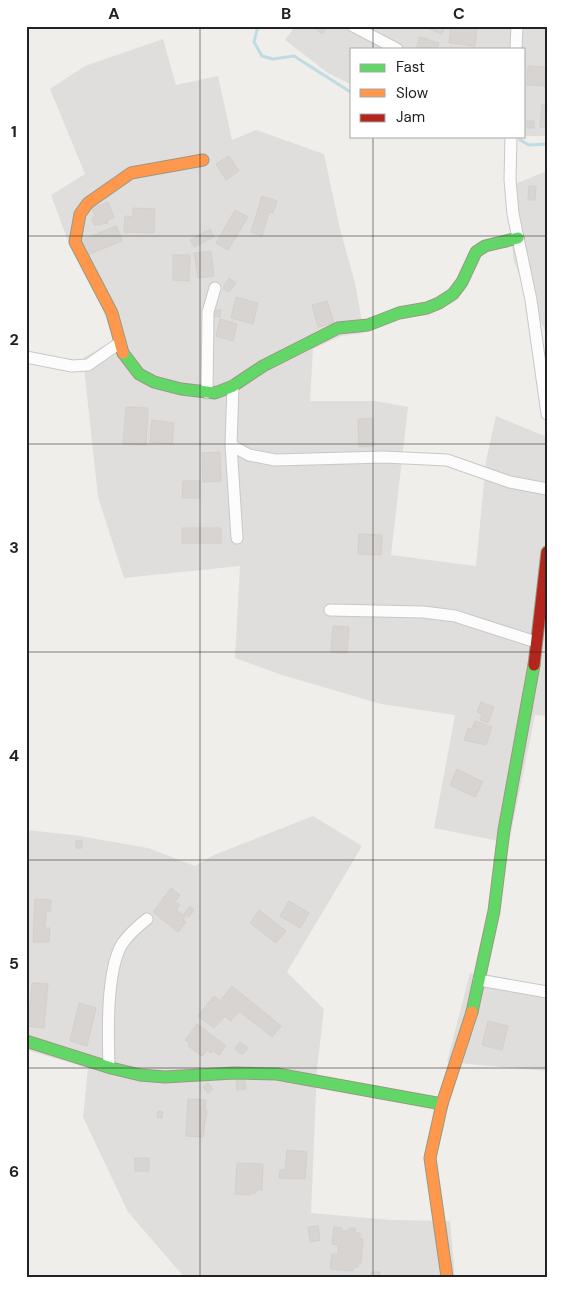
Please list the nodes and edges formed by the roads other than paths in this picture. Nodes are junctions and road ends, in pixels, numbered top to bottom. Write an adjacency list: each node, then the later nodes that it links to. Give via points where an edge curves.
1 (353, 26): 3 (street)
2 (517, 26): 4 (street)
3 (395, 48)
4 (516, 48)
5 (511, 138): 7 (street, via 510,180)
6 (203, 160): 9 (street, via 131,173 88,203 80,214 75,242 112,313)
7 (518, 238): 11 (street, via 485,246 476,252 462,282 453,294 439,302 368,325 338,328 263,366); 12 (street)
8 (215, 288): 13 (street, via 208,312)
9 (118, 344): 10 (street, via 88,365); 13 (street, via 139,374 181,390)
10 (26, 357)
11 (233, 386): 13 (street); 15 (street)
12 (546, 391): 14 (street)
13 (207, 393)
14 (547, 414)
15 (231, 445): 16 (street, via 249,455 275,460 384,457 447,460 510,482); 17 (street)
16 (547, 489)
17 (237, 538)
18 (547, 552): 20 (street)
19 (330, 610): 20 (street, via 455,616)
20 (536, 642): 22 (street, via 531,687 504,830 494,911)
21 (146, 919): 25 (street, via 121,945 116,960 109,1016)
22 (479, 980): 23 (street); 26 (street)
23 (547, 992)
24 (26, 1041): 25 (street)
25 (109, 1067): 26 (street, via 140,1075 167,1077 250,1072 277,1074)
26 (442, 1104): 27 (street, via 430,1158)
27 (447, 1277)

